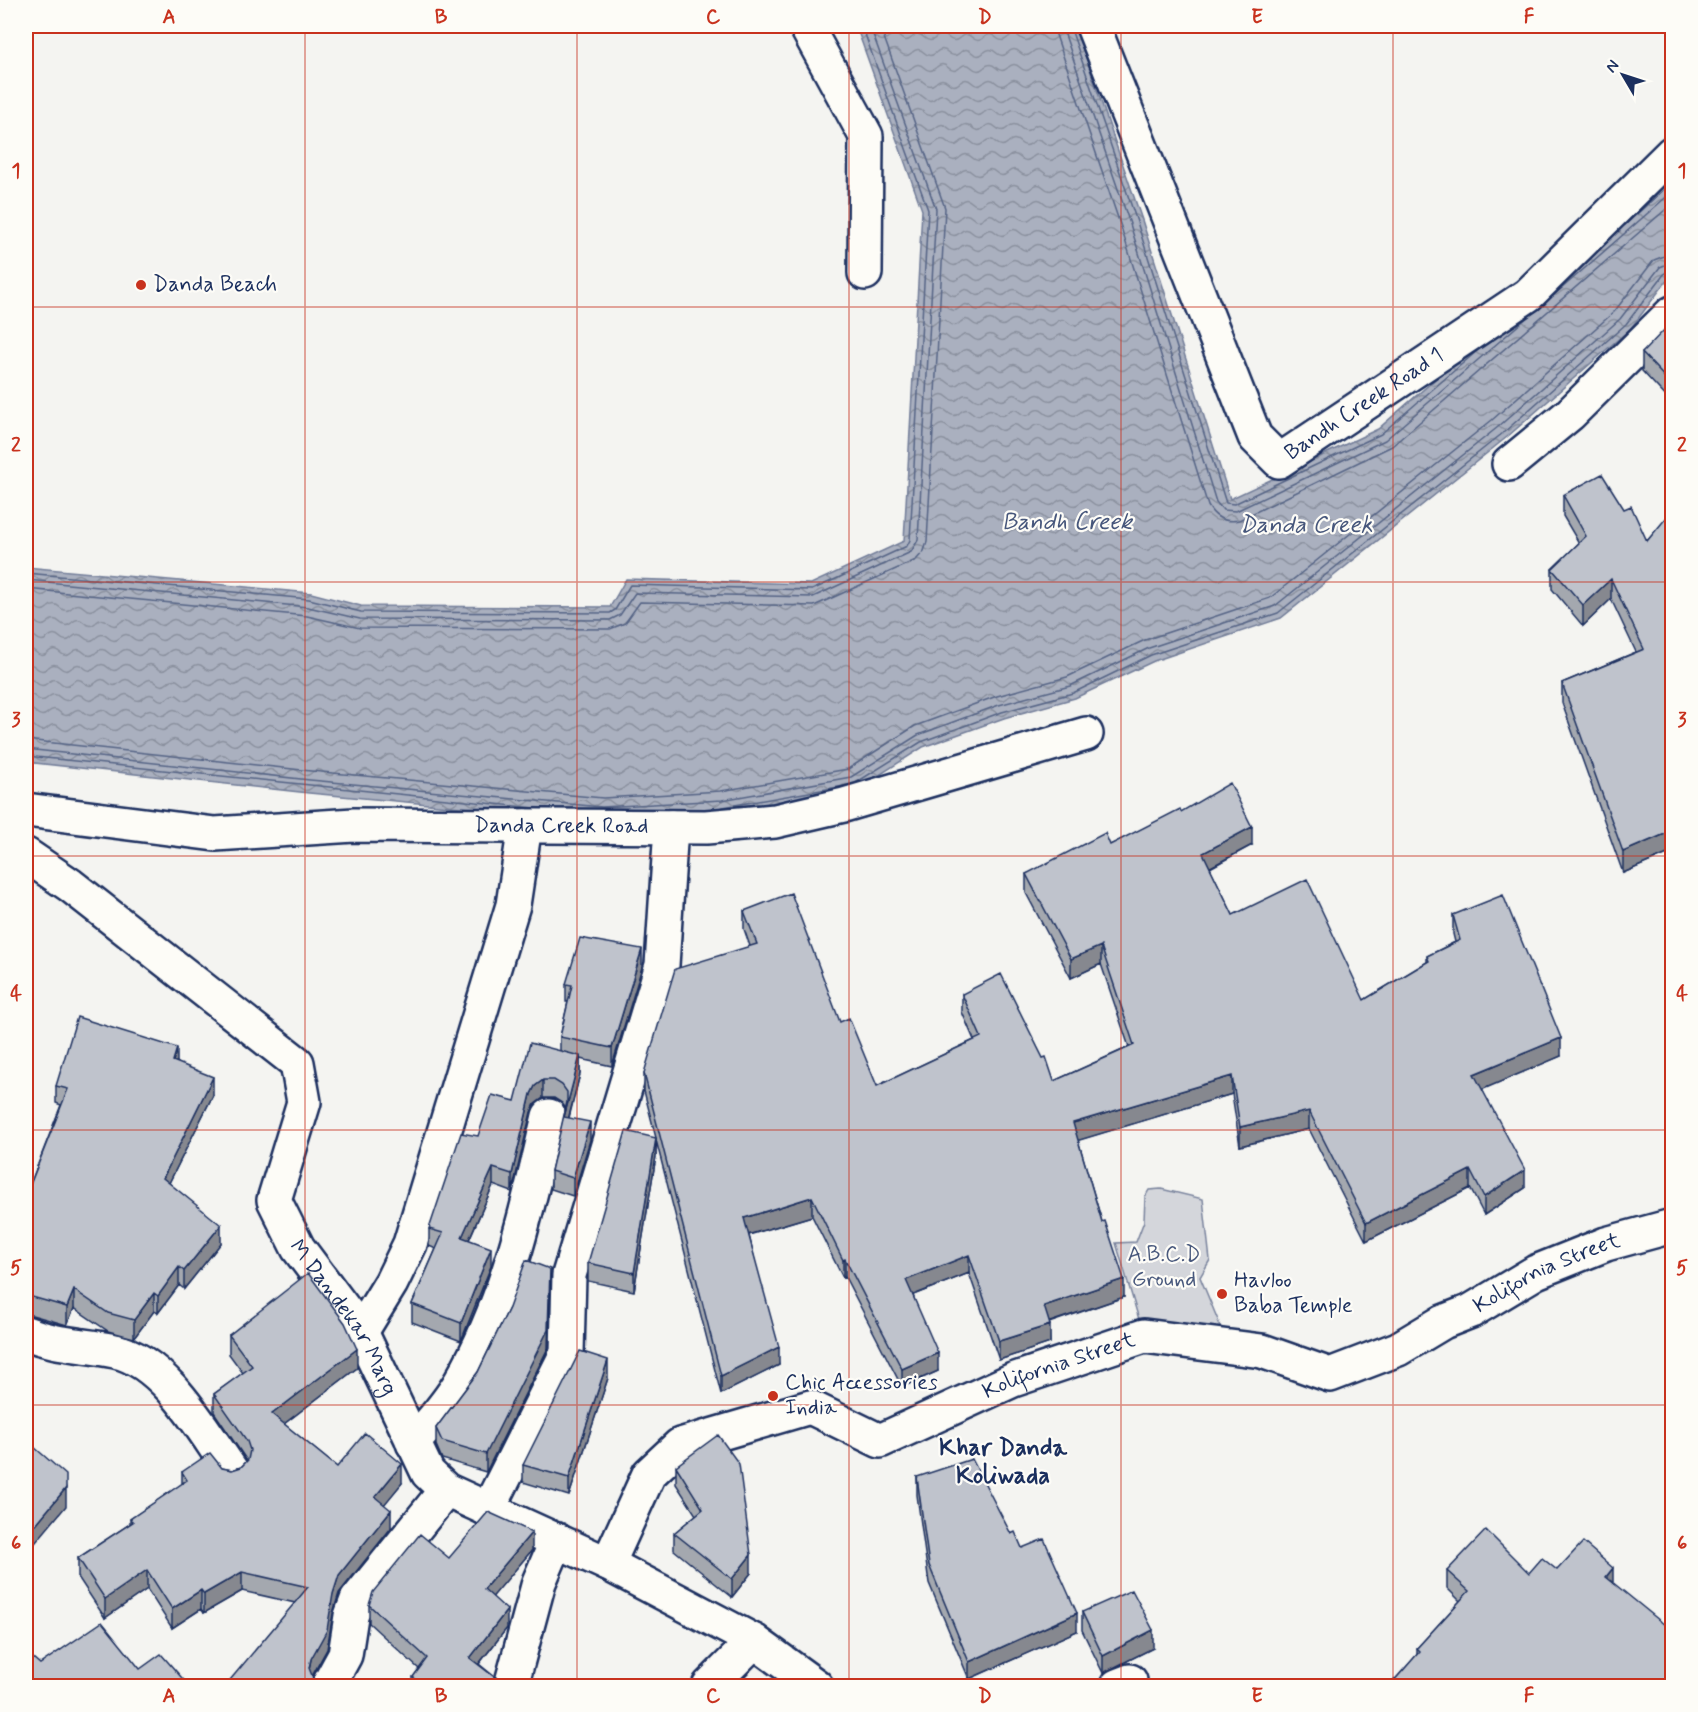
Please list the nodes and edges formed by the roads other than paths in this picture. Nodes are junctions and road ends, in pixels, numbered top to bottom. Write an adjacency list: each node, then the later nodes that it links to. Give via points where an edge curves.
1 (806, 26): 4 (street, via 866,136)
2 (1093, 26): 3 (street, Bandh Creek Road 1, via 1255,437 1279,461 1528,295)
3 (1672, 153)
4 (866, 273)
5 (1672, 312): 6 (street, via 1570,414)
6 (1509, 464)
7 (1086, 734): 10 (street, Danda Creek Road, via 844,805 786,818)
8 (26, 810): 9 (street, Danda Creek Road, via 215,834 354,825)
9 (525, 826): 10 (street, Danda Creek Road); 14 (street, via 513,905 410,1244)
10 (671, 827): 19 (street, via 662,965 569,1275 567,1353)
11 (26, 855): 14 (street, M Dandekar Marg, via 297,1063 304,1102 274,1200 298,1248)
12 (549, 1116): 16 (street, via 523,1229 484,1336 461,1382)
13 (1672, 1226): 21 (street, Kolifornia Street, via 1606,1244 1536,1272 1398,1349 1330,1375 1262,1351 1144,1336 1013,1380 880,1441 810,1407 680,1445 649,1474)
14 (361, 1332): 16 (street, M Dandekar Marg)
15 (26, 1333): 17 (street, via 52,1344 117,1352 145,1364 175,1391)
16 (413, 1443): 18 (street, M Dandekar Marg, via 428,1473)
17 (231, 1470)
18 (446, 1490): 19 (street, M Dandekar Marg); 23 (street, via 357,1600 345,1655)
19 (488, 1510): 20 (street, M Dandekar Marg)
20 (558, 1540): 21 (street, M Dandekar Marg); 24 (street, via 540,1582)
21 (608, 1564): 22 (street, M Dandekar Marg)
22 (754, 1641): 25 (street); 26 (street, M Dandekar Marg)
23 (328, 1686)
24 (511, 1686)
25 (709, 1686)
26 (816, 1686)

